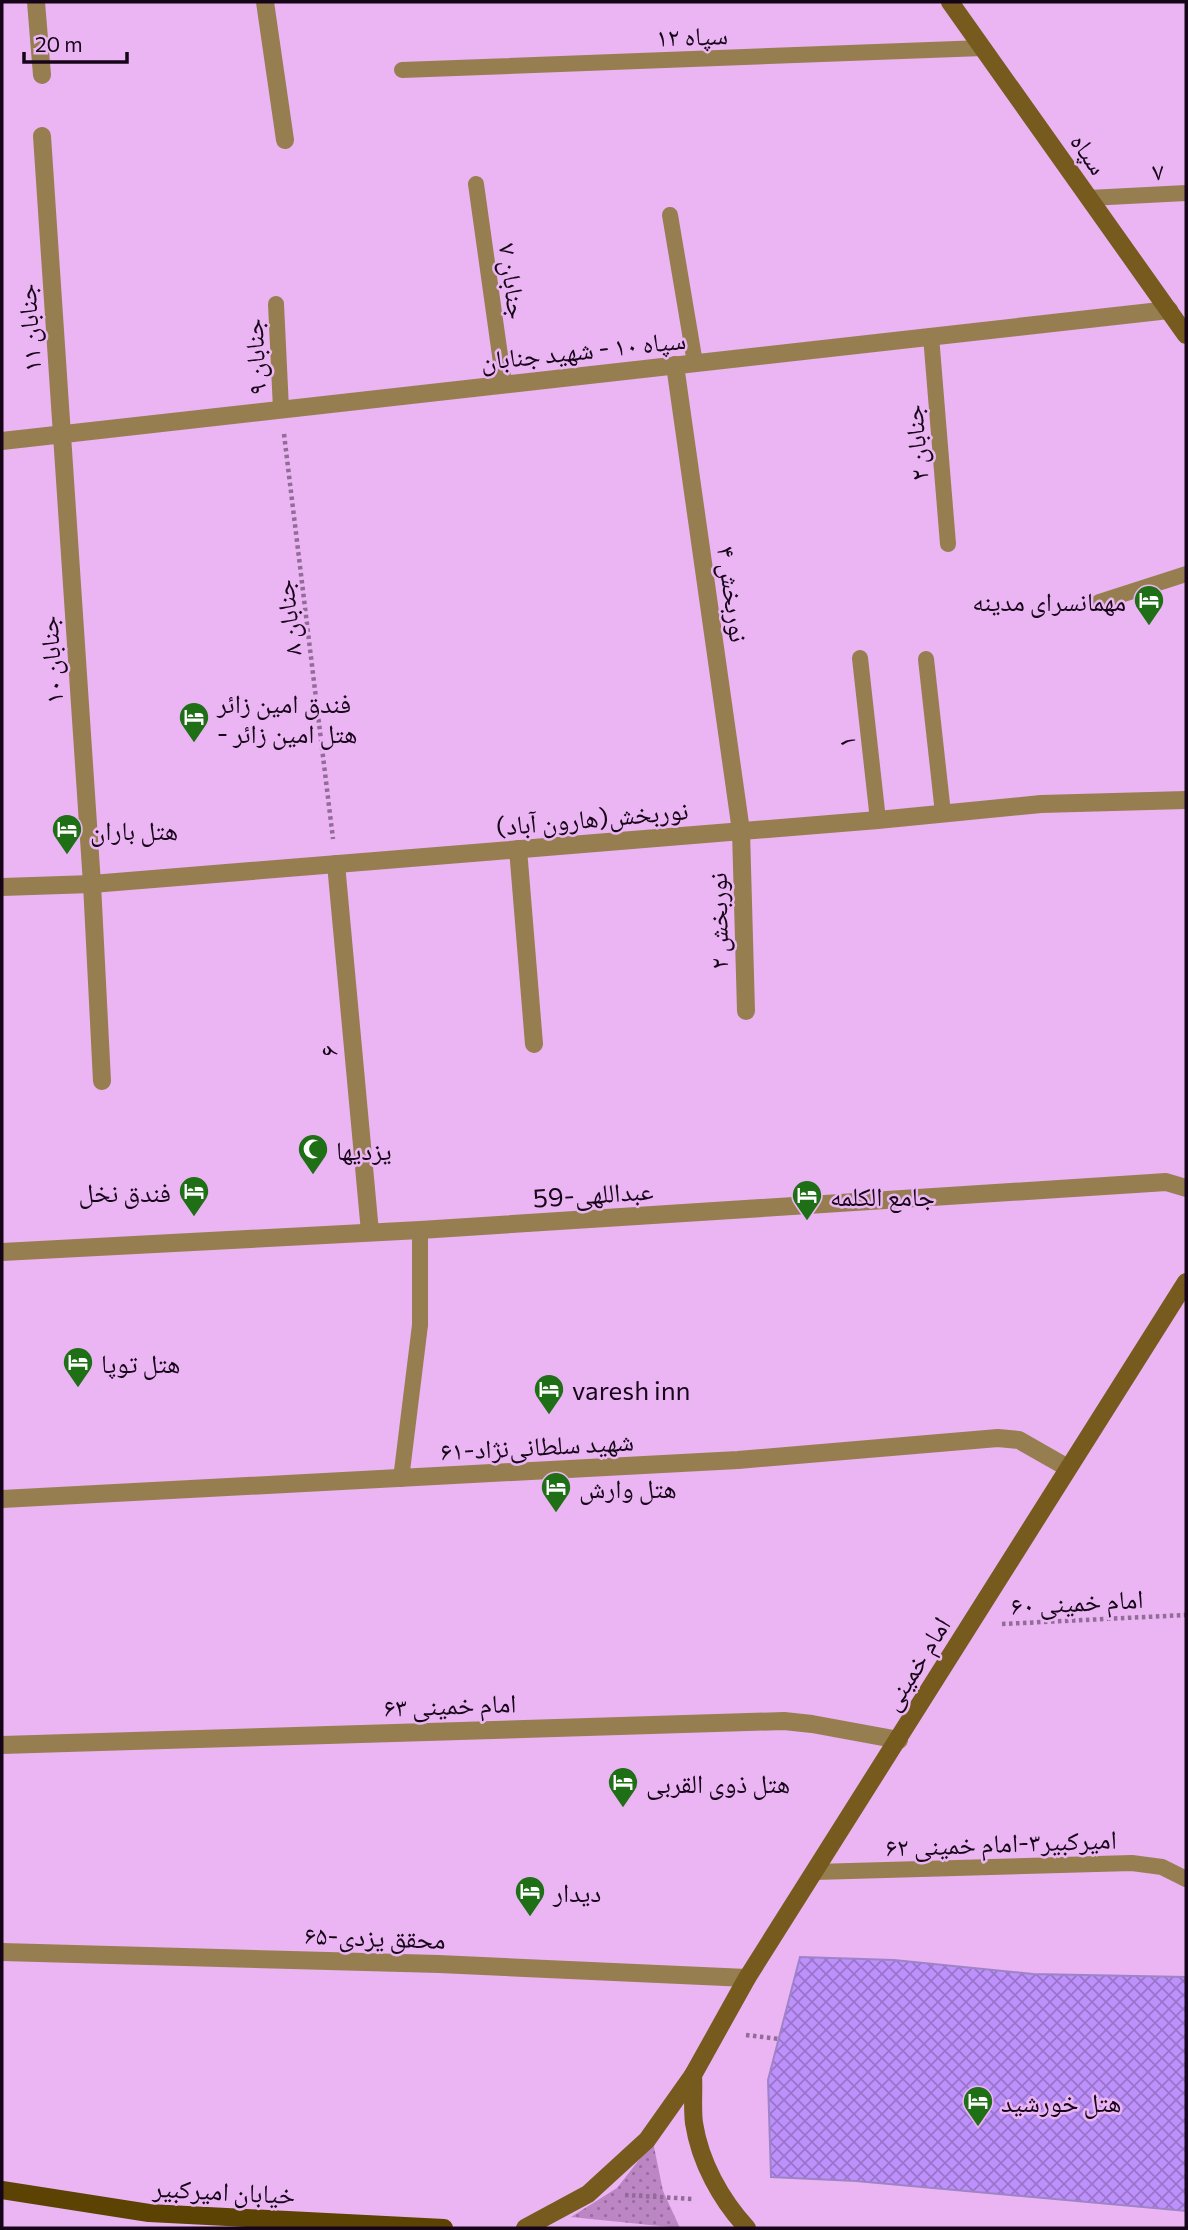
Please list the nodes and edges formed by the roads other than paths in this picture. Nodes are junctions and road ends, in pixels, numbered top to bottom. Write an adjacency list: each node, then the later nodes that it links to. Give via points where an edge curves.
1 (36, 2): 6 (street)
2 (265, 2): 8 (street)
3 (950, 2): 4 (main road, سپاه)
4 (983, 48): 5 (lane, سپاه ۱۲); 11 (main road, سپاه)
5 (402, 70)
6 (42, 75)
7 (42, 136): 21 (street, جنابان ۱۱)
8 (285, 140)
9 (476, 184): 19 (lane, جنابان ۷)
10 (1186, 193): 11 (lane, ۷)
11 (1089, 198): 14 (main road, سپاه)
12 (670, 215): 17 (lane)
13 (276, 304): 20 (lane, جنابان ۹)
14 (1169, 310): 15 (main road, سپاه); 16 (street, سپاه ۱۰ - شهید جنابان)
15 (1186, 335)
16 (931, 337): 17 (street, سپاه ۱۰ - شهید جنابان); 23 (lane, جنابان ۲)
17 (695, 363): 18 (street, سپاه ۱۰ - شهید جنابان)
18 (675, 365): 19 (street, سپاه ۱۰ - شهید جنابان); 31 (street, نوربخش ۴)
19 (504, 384): 20 (street, سپاه ۱۰ - شهید جنابان)
20 (281, 408): 21 (street, سپاه ۱۰ - شهید جنابان)
21 (61, 433): 22 (street, سپاه ۱۰ - شهید جنابان); 34 (street, جنابان ۱۰)
22 (2, 441)
23 (948, 544)
24 (1186, 574): 25 (lane)
25 (1099, 602)
26 (860, 658): 30 (lane, ۱)
27 (926, 659): 29 (lane)
28 (1186, 800): 29 (street, نوربخش(هارون آباد), via 1041,804)
29 (943, 813): 30 (street, نوربخش(هارون آباد))
30 (878, 820): 31 (street, نوربخش(هارون آباد))
31 (741, 831): 32 (street, نوربخش(هارون آباد)); 36 (street, نوربخش ۲)
32 (518, 849): 33 (street, نوربخش(هارون آباد)); 37 (street)
33 (335, 864): 34 (street, نوربخش(هارون آباد)); 41 (street, ۶)
34 (92, 884): 35 (street, نوربخش(هارون آباد)); 38 (street, جنابان ۱۰)
35 (2, 887)
36 (746, 1011)
37 (534, 1044)
38 (102, 1081)
39 (1186, 1188): 40 (street, عبداللهی-59, via 1166,1182)
40 (419, 1230): 41 (street, عبداللهی-59); 45 (lane, via 420,1325)
41 (370, 1232): 42 (street, عبداللهی-59)
42 (2, 1252)
43 (1186, 1282): 44 (main road, امام خمینی)
44 (1068, 1468): 45 (street, شهید سلطانی‌نژاد-۶۱, via 1019,1440 998,1438 738,1460); 47 (main road, امام خمینی)
45 (401, 1479): 46 (street, شهید سلطانی‌نژاد-۶۱)
46 (2, 1499)
47 (899, 1740): 48 (street, امام خمینی ۶۳, via 784,1721); 49 (main road, امام خمینی)
48 (2, 1745)
49 (814, 1872): 50 (lane, امیرکبیر۳-امام خمینی ۶۲, via 1132,1863 1162,1867); 52 (main road, امام خمینی)
50 (1186, 1880)
51 (2, 1952): 52 (street, محقق یزدی-۶۵)
52 (747, 1978): 53 (main road, امام خمینی)
53 (694, 2075): 56 (main road, امام خمینی, via 647,2140 588,2194); 57 (main road, امام خمینی, via 694,2124 708,2171)
54 (2, 2190): 55 (main road, خیابان امیرکبیر, via 149,2213)
55 (444, 2228)
56 (525, 2228)
57 (747, 2228)

